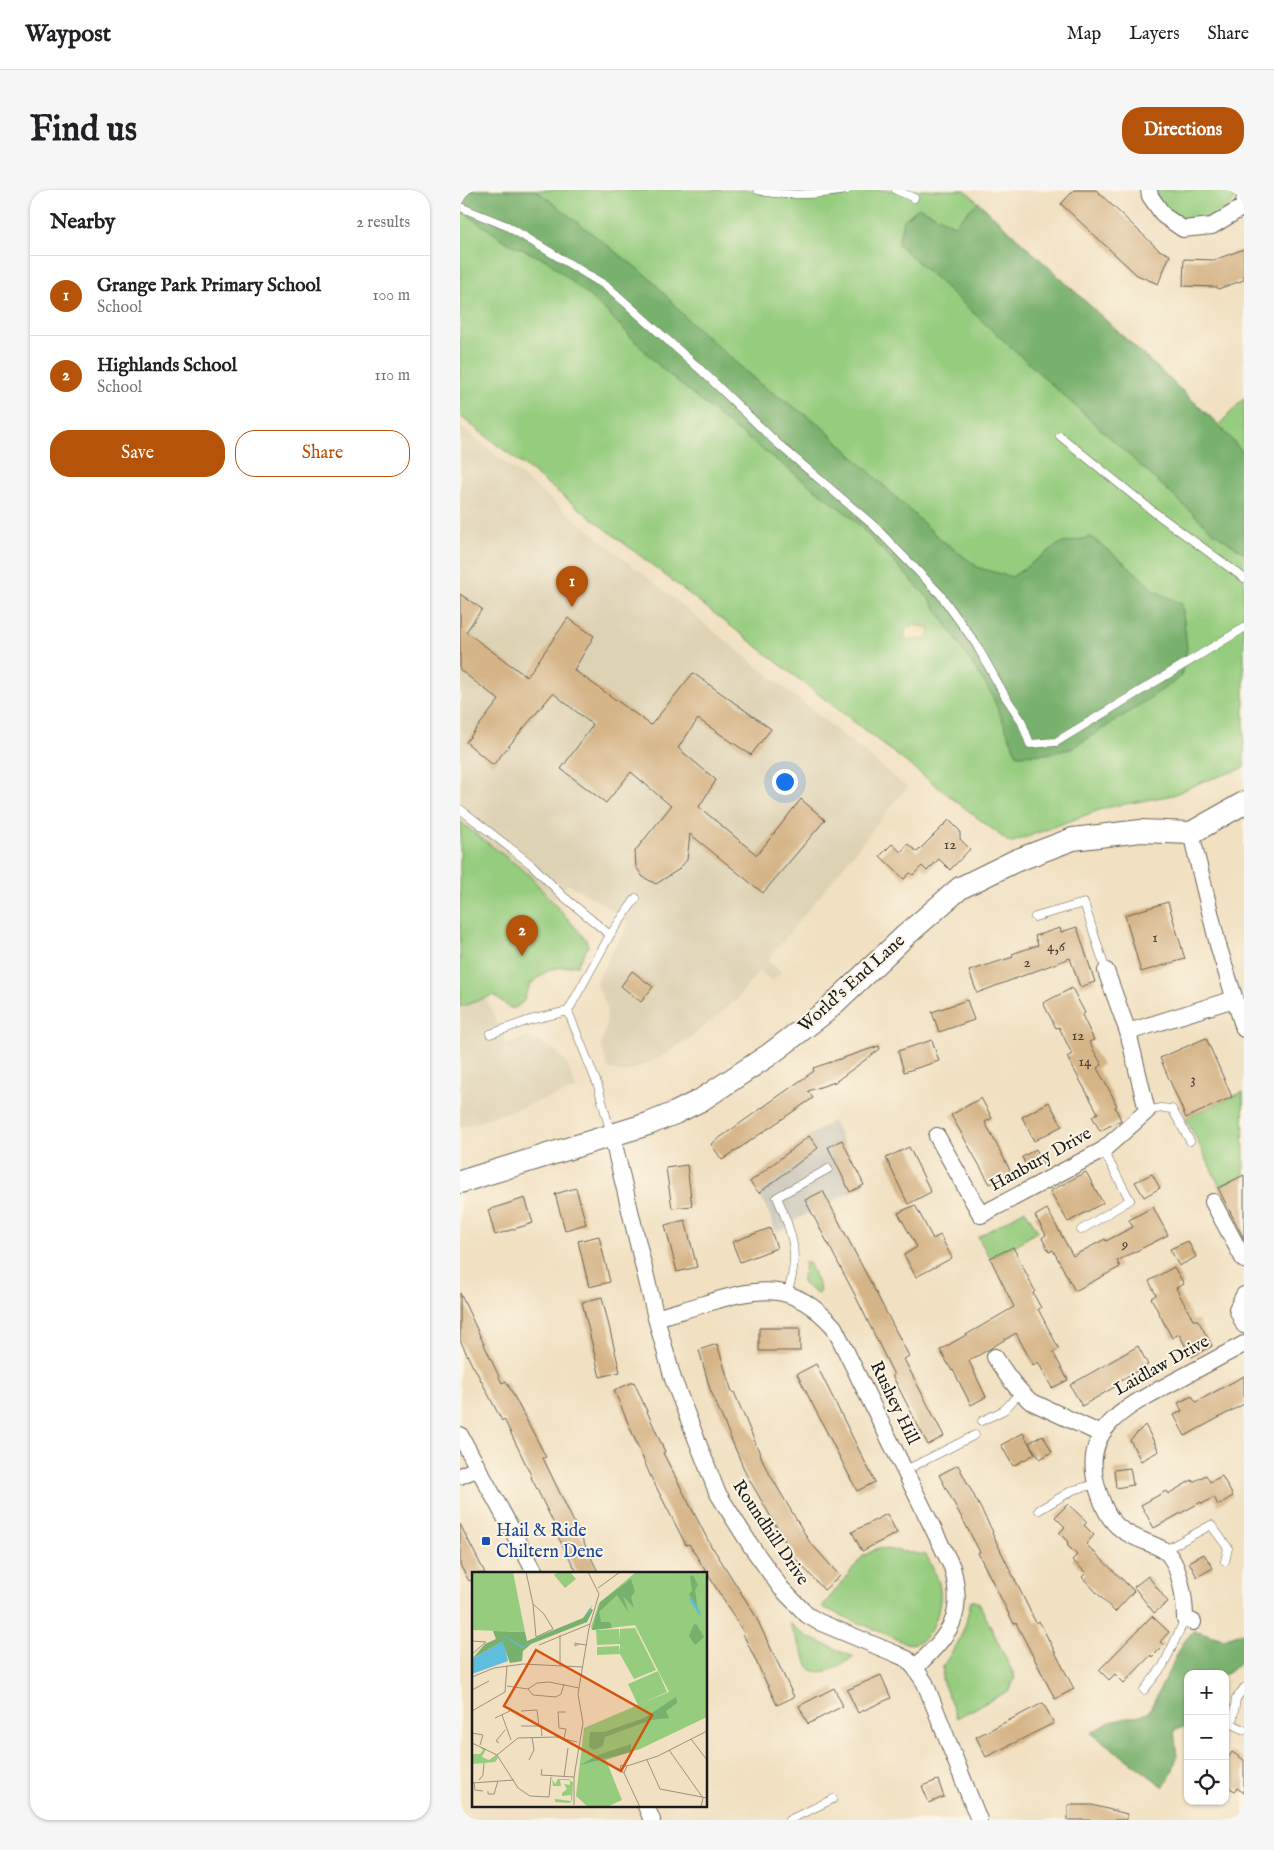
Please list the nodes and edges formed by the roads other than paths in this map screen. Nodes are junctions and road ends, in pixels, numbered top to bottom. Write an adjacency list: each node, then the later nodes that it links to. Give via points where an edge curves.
1 (758, 190): 2 (lane, via 769,194)
2 (847, 190)
3 (896, 190): 5 (lane)
4 (1149, 190): 6 (street, via 1164,216 1184,229 1212,226 1243,206)
5 (914, 198)
6 (1244, 201)
7 (460, 207): 10 (lane, via 507,226 608,287 776,442 874,525 951,608 1021,720 1030,744 1056,742)
8 (1060, 436): 9 (lane, via 1154,512)
9 (1244, 578)
10 (1244, 628)
11 (1244, 803): 13 (street, World's End Lane)
12 (460, 809): 16 (lane, via 532,865)
13 (1191, 832): 18 (street); 24 (street, World's End Lane, via 1141,831 1073,839 960,888 825,1012 769,1055 701,1100 666,1117)
14 (636, 898): 16 (lane)
15 (1035, 918): 17 (lane, via 1084,903)
16 (610, 935): 19 (lane)
17 (1106, 971): 21 (street)
18 (1234, 999): 20 (street); 21 (street)
19 (568, 1011): 22 (lane); 24 (lane, via 598,1086)
20 (1244, 1029)
21 (1128, 1032): 23 (street)
22 (490, 1034)
23 (1147, 1111): 26 (lane, via 1172,1109); 27 (street, Hanbury Drive)
24 (612, 1136): 29 (street, World's End Lane); 35 (street, Roundhill Drive)
25 (937, 1136): 27 (street, Hanbury Drive, via 981,1215)
26 (1190, 1141)
27 (1103, 1150): 31 (lane, via 1130,1200)
28 (828, 1169): 33 (lane, via 777,1198 795,1250 794,1271)
29 (460, 1182)
30 (1213, 1202): 32 (street)
31 (1081, 1230)
32 (1244, 1260)
33 (787, 1293): 35 (street, Rushey Hill, via 771,1290 747,1292); 45 (street, Rushey Hill, via 810,1304 834,1327)
34 (1244, 1295): 36 (street, via 1236,1309)
35 (656, 1318): 53 (street, Roundhill Drive, via 673,1380 717,1492 750,1546 792,1602 806,1614 907,1659)
36 (1244, 1325)
37 (1244, 1344): 41 (street, Laidlaw Drive, via 1127,1408)
38 (996, 1357): 39 (street)
39 (1020, 1393): 40 (lane, via 1004,1410); 41 (street, via 1044,1408)
40 (982, 1421)
41 (1101, 1434): 47 (street, Laidlaw Drive, via 1093,1458)
42 (460, 1435): 44 (street)
43 (975, 1435): 45 (lane)
44 (478, 1468): 46 (street); 51 (street)
45 (904, 1471): 53 (street, Rushey Hill, via 952,1567 957,1585 952,1626)
46 (460, 1476)
47 (1096, 1484): 48 (lane, via 1073,1490); 49 (street, Laidlaw Drive, via 1103,1506 1121,1530)
48 (1040, 1510)
49 (1165, 1550): 50 (lane, via 1211,1524 1228,1548); 52 (street, via 1180,1580)
50 (1225, 1561)
51 (535, 1572)
52 (1189, 1620): 55 (lane, via 1163,1666)
53 (915, 1668): 62 (street, Roundhill Drive, via 925,1683)
54 (1244, 1688): 56 (lane, via 1236,1699)
55 (1144, 1690)
56 (1229, 1725): 57 (lane)
57 (1244, 1730)
58 (833, 1799): 61 (lane)
59 (647, 1808): 60 (street)
60 (652, 1820)
61 (789, 1820)
62 (979, 1820)

